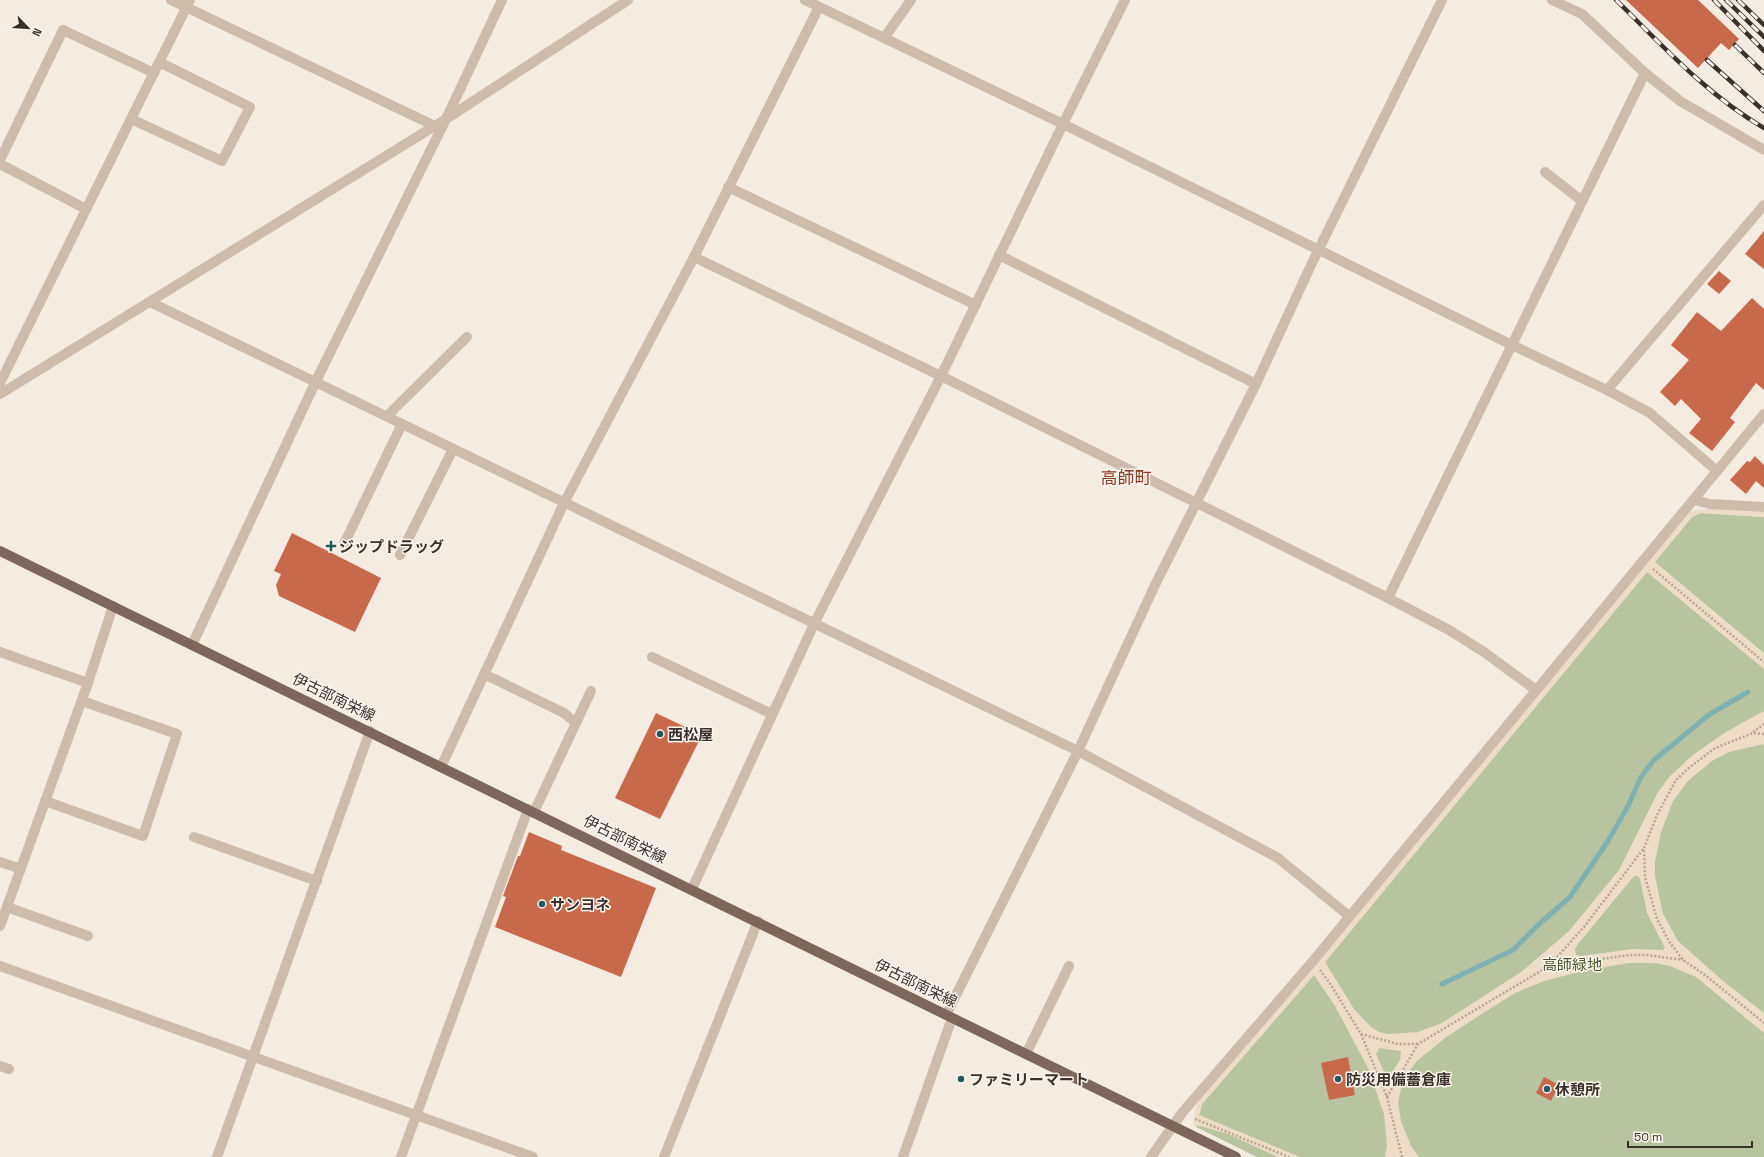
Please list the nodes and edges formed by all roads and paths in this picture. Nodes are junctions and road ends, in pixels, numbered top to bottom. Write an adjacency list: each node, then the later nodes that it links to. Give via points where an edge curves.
1 (171, 0): 9 (street)
2 (502, 0): 16 (street)
3 (628, 0): 16 (street)
4 (805, 0): 10 (street)
5 (911, 0): 11 (street)
6 (1125, 0): 17 (street)
7 (1442, 0): 27 (street)
8 (1552, 0): 14 (street, via 1582,14)
9 (188, 4): 12 (street); 18 (street)
10 (819, 7): 11 (street); 23 (street)
11 (884, 38): 17 (street)
12 (159, 62): 13 (street); 15 (street, via 250,107 222,162)
13 (154, 72): 15 (street); 20 (street, via 63,30)
14 (1645, 73): 19 (street, via 1680,101); 24 (street)
15 (131, 119): 26 (street)
16 (446, 119): 18 (street); 35 (street)
17 (1063, 124): 27 (street); 28 (street)
18 (435, 126): 30 (street)
19 (1764, 150)
20 (0, 160)
21 (0, 164): 26 (street)
22 (1544, 172): 24 (street)
23 (728, 187): 29 (street); 31 (street)
24 (1582, 201): 33 (street)
25 (1764, 205): 38 (street)
26 (86, 209): 36 (street)
27 (1319, 251): 33 (street); 37 (street)
28 (999, 255): 31 (street); 37 (street)
29 (694, 257): 34 (street); 46 (street)
30 (150, 302): 35 (street); 39 (street)
31 (976, 305): 34 (street)
32 (467, 337): 41 (street)
33 (1512, 345): 38 (street); 53 (street)
34 (941, 376): 47 (street); 55 (street)
35 (316, 381): 41 (street); 56 (street)
36 (0, 383)
37 (1256, 384): 47 (street)
38 (1607, 390): 44 (street, via 1650,413)
39 (0, 394)
40 (1764, 414): 44 (street)
41 (387, 416): 42 (street)
42 (402, 424): 43 (street); 49 (street)
43 (453, 448): 46 (street); 51 (street)
44 (1717, 471): 45 (street)
45 (1695, 500): 48 (street, via 1710,504); 62 (street)
46 (564, 503): 55 (street); 60 (street)
47 (1196, 503): 53 (street); 71 (street)
48 (1764, 507)
49 (344, 544)
50 (0, 550): 54 (main road, 伊古部南栄線)
51 (400, 555)
52 (1649, 566): 59 (path)
53 (1388, 598): 62 (street, via 1478,648)
54 (113, 606): 56 (main road, 伊古部南栄線); 61 (street)
55 (814, 624): 65 (street); 71 (street)
56 (192, 645): 68 (main road, 伊古部南栄線)
57 (0, 652): 61 (street)
58 (652, 657): 65 (street)
59 (1764, 662)
60 (484, 674): 66 (street, via 564,713); 72 (street)
61 (88, 683): 64 (street)
62 (1536, 690): 82 (street)
63 (591, 691): 66 (street)
64 (82, 700): 73 (street); 73 (street, via 177,734 143,836)
65 (772, 714): 80 (street)
66 (576, 723): 74 (street)
67 (1764, 724): 69 (path)
68 (370, 731): 72 (main road, 伊古部南栄線); 79 (street)
69 (1753, 732): 70 (path); 76 (path, via 1715,748 1676,780 1657,815)
70 (1764, 734)
71 (1078, 751): 82 (street, via 1278,858); 91 (street)
72 (441, 767): 74 (main road, 伊古部南栄線)
73 (45, 801): 78 (street)
74 (531, 810): 80 (main road, 伊古部南栄線); 99 (street)
75 (194, 837): 79 (street)
76 (1644, 848): 86 (path, via 1645,877 1657,918 1670,943); 89 (path, via 1584,927)
77 (0, 862): 78 (street)
78 (20, 869): 81 (street)
79 (317, 882): 96 (street)
80 (692, 889): 83 (main road, 伊古部南栄線)
81 (7, 908): 84 (street); 85 (street)
82 (1349, 916): 98 (street)
83 (758, 921): 91 (main road, 伊古部南栄線); 104 (street)
84 (0, 926)
85 (88, 936)
86 (1683, 960): 89 (path, via 1630,955); 92 (path)
87 (0, 966): 96 (street)
88 (1069, 966): 95 (street)
89 (1549, 966): 94 (path)
90 (1318, 967): 93 (path)
91 (949, 1017): 95 (main road, 伊古部南栄線); 105 (street)
92 (1764, 1023)
93 (1361, 1034): 94 (path, via 1398,1044); 97 (path)
94 (1418, 1044): 97 (path)
95 (1026, 1054): 100 (main road, 伊古部南栄線)
96 (254, 1057): 99 (street); 101 (street)
97 (1387, 1097): 109 (path)
98 (1182, 1113): 100 (street); 108 (path)
99 (416, 1115): 102 (street); 103 (street)
100 (1172, 1125): 106 (street); 107 (main road, 伊古部南栄線)
101 (217, 1157)
102 (401, 1157)
103 (533, 1157)
104 (664, 1157)
105 (903, 1157)
106 (1152, 1157)
107 (1236, 1157)
108 (1289, 1157)
109 (1402, 1157)

